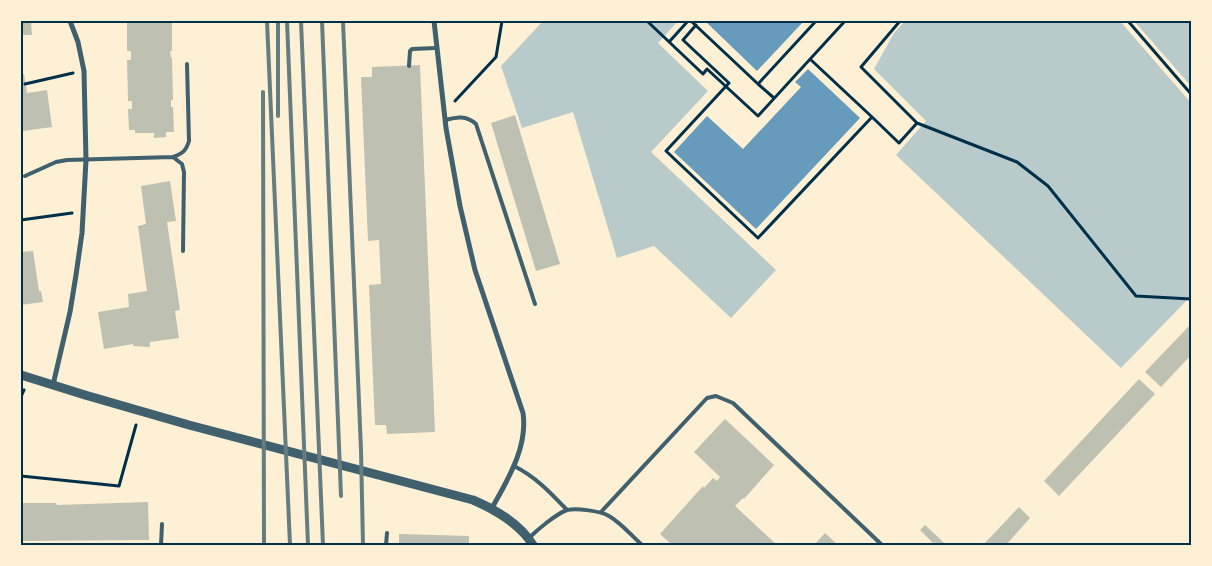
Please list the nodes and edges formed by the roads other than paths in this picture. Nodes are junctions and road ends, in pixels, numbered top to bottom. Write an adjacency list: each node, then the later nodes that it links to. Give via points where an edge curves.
1 (70, 21): 8 (street, via 84,71)
2 (434, 21): 3 (street)
3 (436, 48): 5 (lane, via 412,49); 6 (street)
4 (187, 64): 7 (lane, via 189,142 181,154)
5 (409, 66)
6 (445, 120): 11 (lane, via 462,116 471,119 481,132); 14 (street, via 475,270 523,413 523,435)
7 (173, 157): 8 (lane); 10 (lane, via 182,164 184,172)
8 (86, 160): 9 (lane, via 56,162); 13 (street, via 82,233 70,312)
9 (25, 176)
10 (183, 251)
11 (534, 304)
12 (21, 375): 13 (street)
13 (53, 385): 15 (street, via 188,425 443,491)
14 (514, 466): 15 (street); 16 (lane, via 529,474)
15 (492, 508): 20 (street)
16 (567, 510): 17 (lane); 20 (lane, via 544,524)
17 (600, 512): 23 (lane, via 612,518); 24 (lane, via 707,398 716,396 733,403)
18 (162, 524): 21 (lane)
19 (387, 533): 22 (lane)
20 (531, 541)
21 (161, 545)
22 (386, 545)
23 (642, 545)
24 (882, 545)

